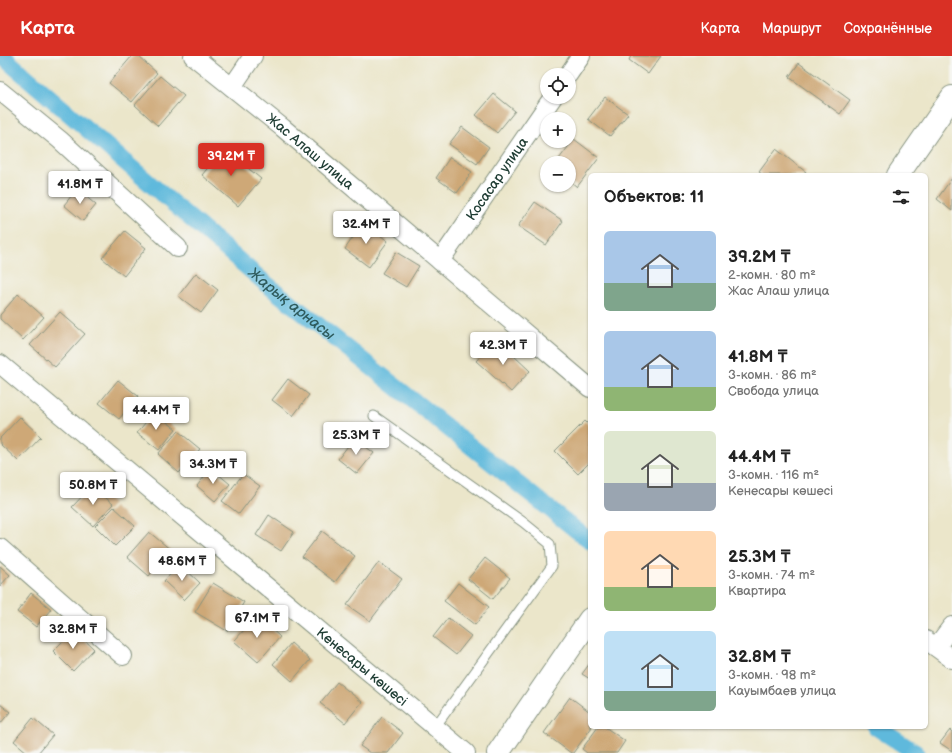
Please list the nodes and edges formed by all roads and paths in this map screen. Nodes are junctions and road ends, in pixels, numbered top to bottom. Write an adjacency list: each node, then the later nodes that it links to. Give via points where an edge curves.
1 (193, 56): 5 (street, Жас Алаш улица)
2 (253, 56): 5 (street)
3 (581, 56): 4 (street)
4 (573, 68)
5 (232, 87): 11 (street, Жас Алаш улица)
6 (0, 91): 10 (street, via 60,140)
7 (952, 97): 9 (main road)
8 (548, 104): 11 (street, Косасар улица)
9 (899, 173)
10 (178, 248)
11 (440, 261): 13 (street, Жас Алаш улица)
12 (0, 364): 21 (street, Кенесары көшесі)
13 (588, 386)
14 (374, 416): 21 (lane, via 550,544 552,566)
15 (0, 548): 19 (street)
16 (588, 623): 23 (main road)
17 (952, 626): 18 (street)
18 (931, 644): 20 (street)
19 (123, 656)
20 (952, 659)
21 (435, 726): 22 (street, Кенесары көшесі)
22 (466, 753)
23 (498, 753)

